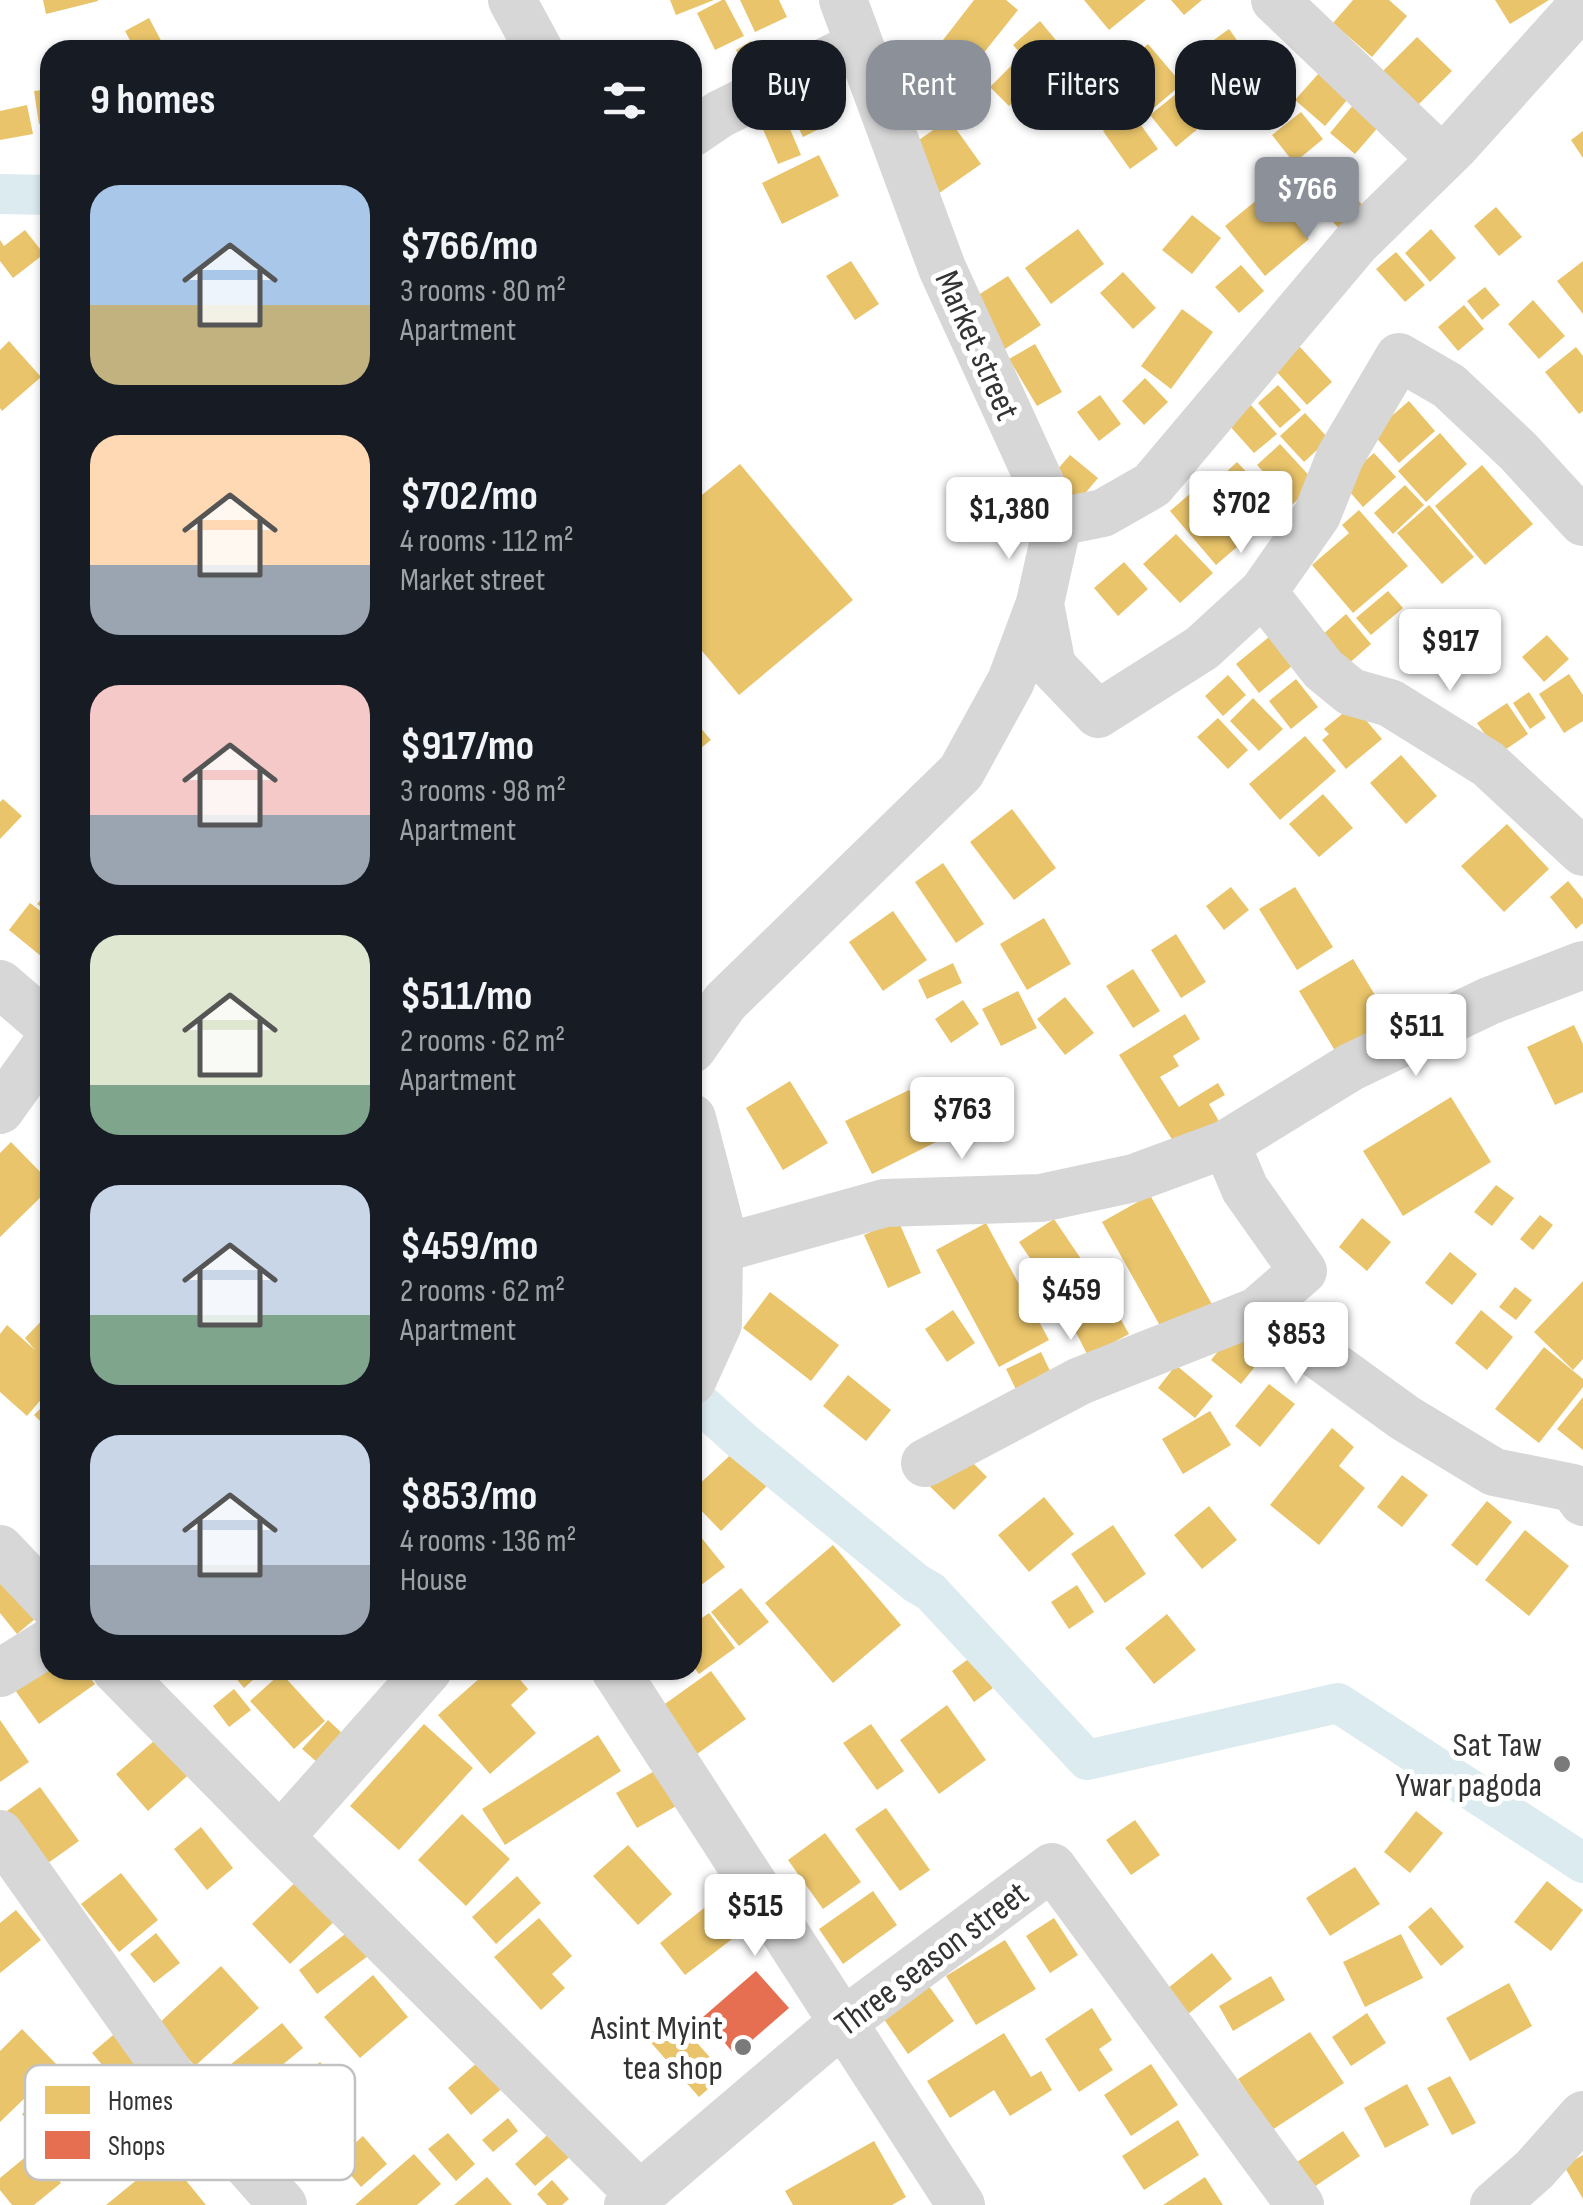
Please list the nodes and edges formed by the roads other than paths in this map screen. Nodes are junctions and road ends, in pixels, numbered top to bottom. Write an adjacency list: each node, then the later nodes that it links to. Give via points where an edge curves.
1 (512, 0): 5 (street)
2 (844, 0): 6 (street, Market street)
3 (1275, 0): 8 (street)
4 (1583, 4): 8 (street)
5 (534, 40)
6 (859, 45): 7 (street); 9 (street, Market street, via 942,268)
7 (702, 126)
8 (1442, 159): 9 (street, via 1356,243 1152,485 1103,513)
9 (1058, 522): 12 (street)
10 (1583, 522): 11 (street, via 1449,386 1399,357 1340,457 1317,515)
11 (1263, 592): 12 (street, via 1202,648 1098,714 1052,666); 13 (street, via 1323,669 1351,692 1390,703 1488,764)
12 (1040, 602): 17 (street, via 1012,681 961,772 725,1002)
13 (1583, 852)
14 (1583, 965): 20 (street, via 1489,1000 1351,1067)
15 (0, 984): 16 (street)
16 (40, 1018)
17 (702, 1035)
18 (40, 1054): 19 (street)
19 (0, 1110)
20 (1226, 1144): 22 (street, via 1134,1178 1040,1198 885,1202); 23 (street, via 1244,1190 1303,1270)
21 (702, 1157): 22 (street, via 719,1222)
22 (706, 1240): 24 (street, via 718,1324)
23 (1257, 1311): 25 (street, via 1080,1381); 26 (street, via 1494,1472 1573,1488)
24 (702, 1359)
25 (924, 1463)
26 (1583, 1502)
27 (0, 1549): 28 (street)
28 (40, 1591)
29 (40, 1648): 30 (street)
30 (0, 1673)
31 (126, 1680): 35 (street)
32 (419, 1680): 35 (street)
33 (621, 1680): 36 (street)
34 (0, 1834): 37 (street)
35 (280, 1837): 40 (street)
36 (843, 2022): 40 (street, Three season street); 42 (street); 43 (street, Three season street, via 1052,1867)
37 (164, 2065)
38 (1583, 2115): 44 (street)
39 (261, 2180): 41 (street)
40 (633, 2200)
41 (283, 2205)
42 (961, 2205)
43 (1300, 2205)
44 (1494, 2205)

